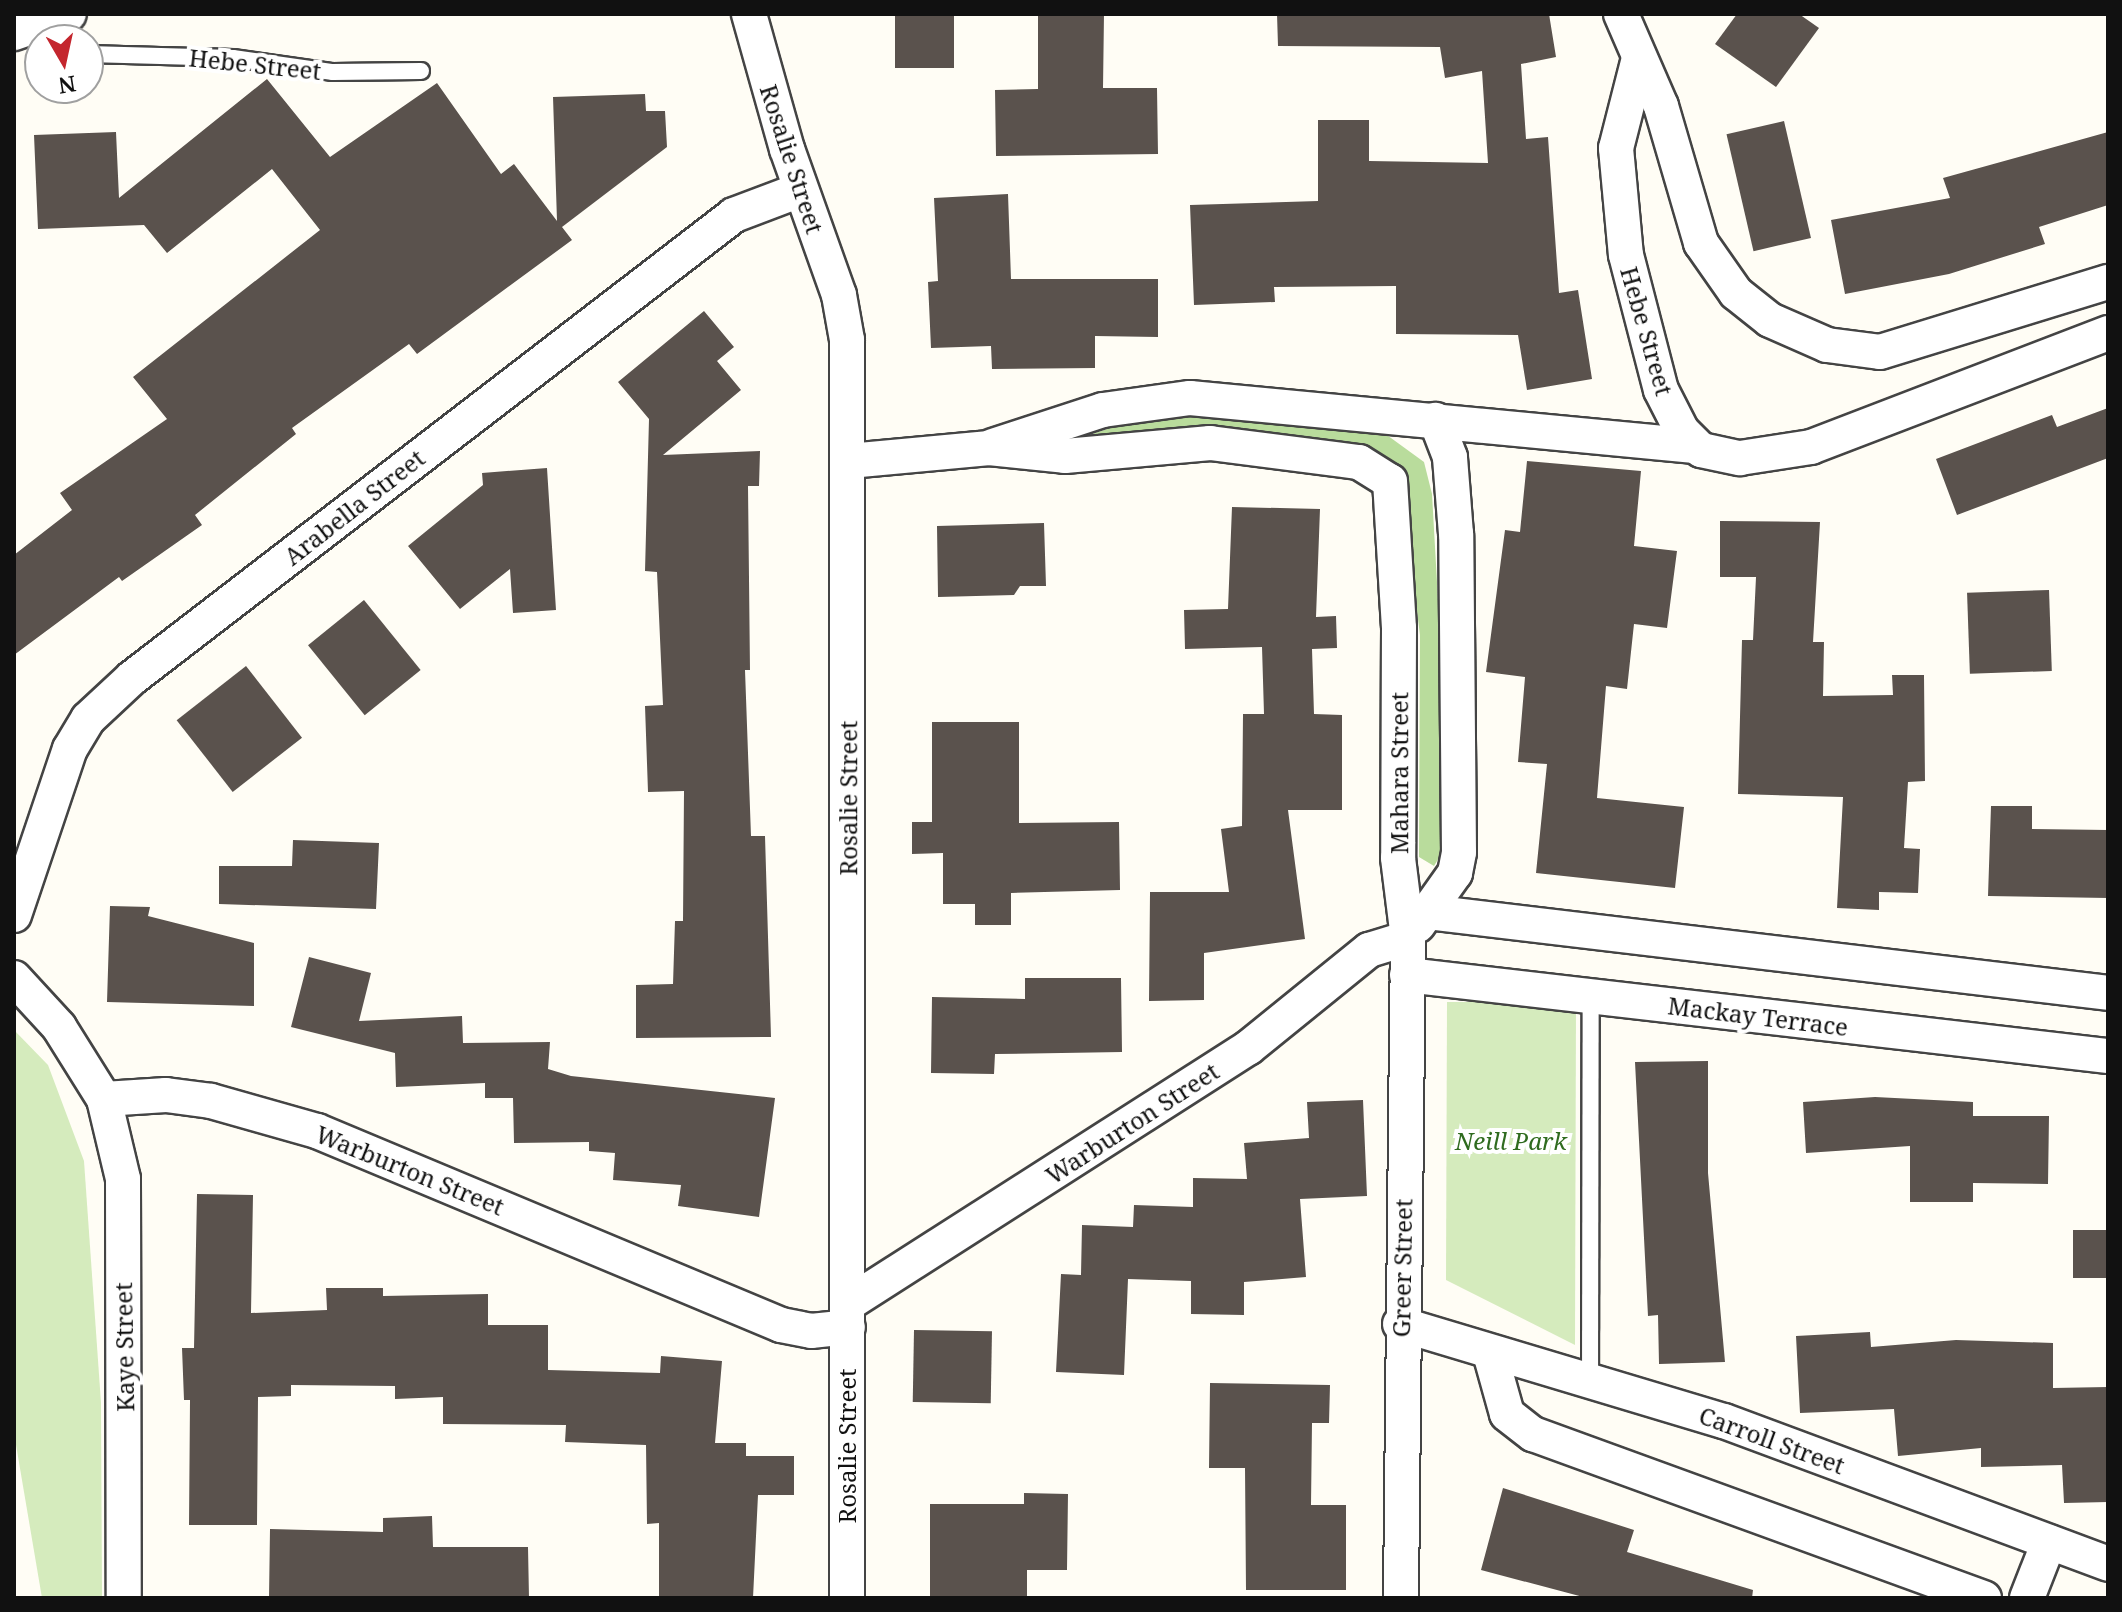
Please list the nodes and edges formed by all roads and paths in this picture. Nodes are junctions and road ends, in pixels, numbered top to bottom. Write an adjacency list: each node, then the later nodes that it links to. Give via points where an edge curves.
1 (69, 14): 3 (street)
2 (749, 14): 7 (street, Rosalie Street)
3 (50, 24)
4 (1634, 33): 8 (street, Hebe Street, via 1701,243 1736,293 1787,329 1845,350 1880,352); 11 (street, Hebe Street, via 1616,148 1626,255 1661,390)
5 (104, 54): 6 (lane, Hebe Street, via 233,58 344,72)
6 (421, 71)
7 (800, 190): 13 (street, Rosalie Street, via 844,318); 14 (street, Arabella Street, via 734,215 132,678 88,719 70,749)
8 (2108, 282)
9 (2108, 333): 11 (street, via 1811,447 1740,458)
10 (1436, 420): 11 (street, Mahara Street); 12 (street, Mahara Street, via 1173,399 1082,415); 15 (street, via 1447,445 1454,502 1459,835 1455,873)
11 (1695, 446)
12 (989, 448): 13 (street, Mahara Street); 15 (street, Mahara Street, via 1075,456 1210,443 1348,460 1384,473 1396,524 1398,858)
13 (849, 461): 22 (street, Rosalie Street)
14 (14, 915)
15 (1418, 925): 16 (street, Greer Street); 18 (street); 22 (street, Warburton Street, via 1369,950 1248,1048)
16 (1407, 975): 19 (street, Mackay Terrace); 23 (street, Greer Street)
17 (14, 978): 21 (street, via 59,1027)
18 (2108, 993)
19 (1591, 997): 20 (street, Mackay Terrace); 25 (lane)
20 (2108, 1056)
21 (104, 1099): 22 (street, Warburton Street, via 166,1095 211,1101 317,1131 781,1325 811,1331); 28 (street, Kaye Street, via 123,1179)
22 (848, 1315): 29 (street, Rosalie Street)
23 (1400, 1324): 24 (street, Carroll Street); 30 (street, Greer Street)
24 (1490, 1353): 25 (street, Carroll Street); 31 (street, via 1507,1414 1533,1434)
25 (1590, 1383): 26 (street, Carroll Street, via 1724,1421)
26 (2049, 1542): 27 (street, Carroll Street); 32 (street)
27 (2108, 1564)
28 (124, 1598)
29 (847, 1598)
30 (1401, 1598)
31 (1984, 1598)
32 (2027, 1598)

